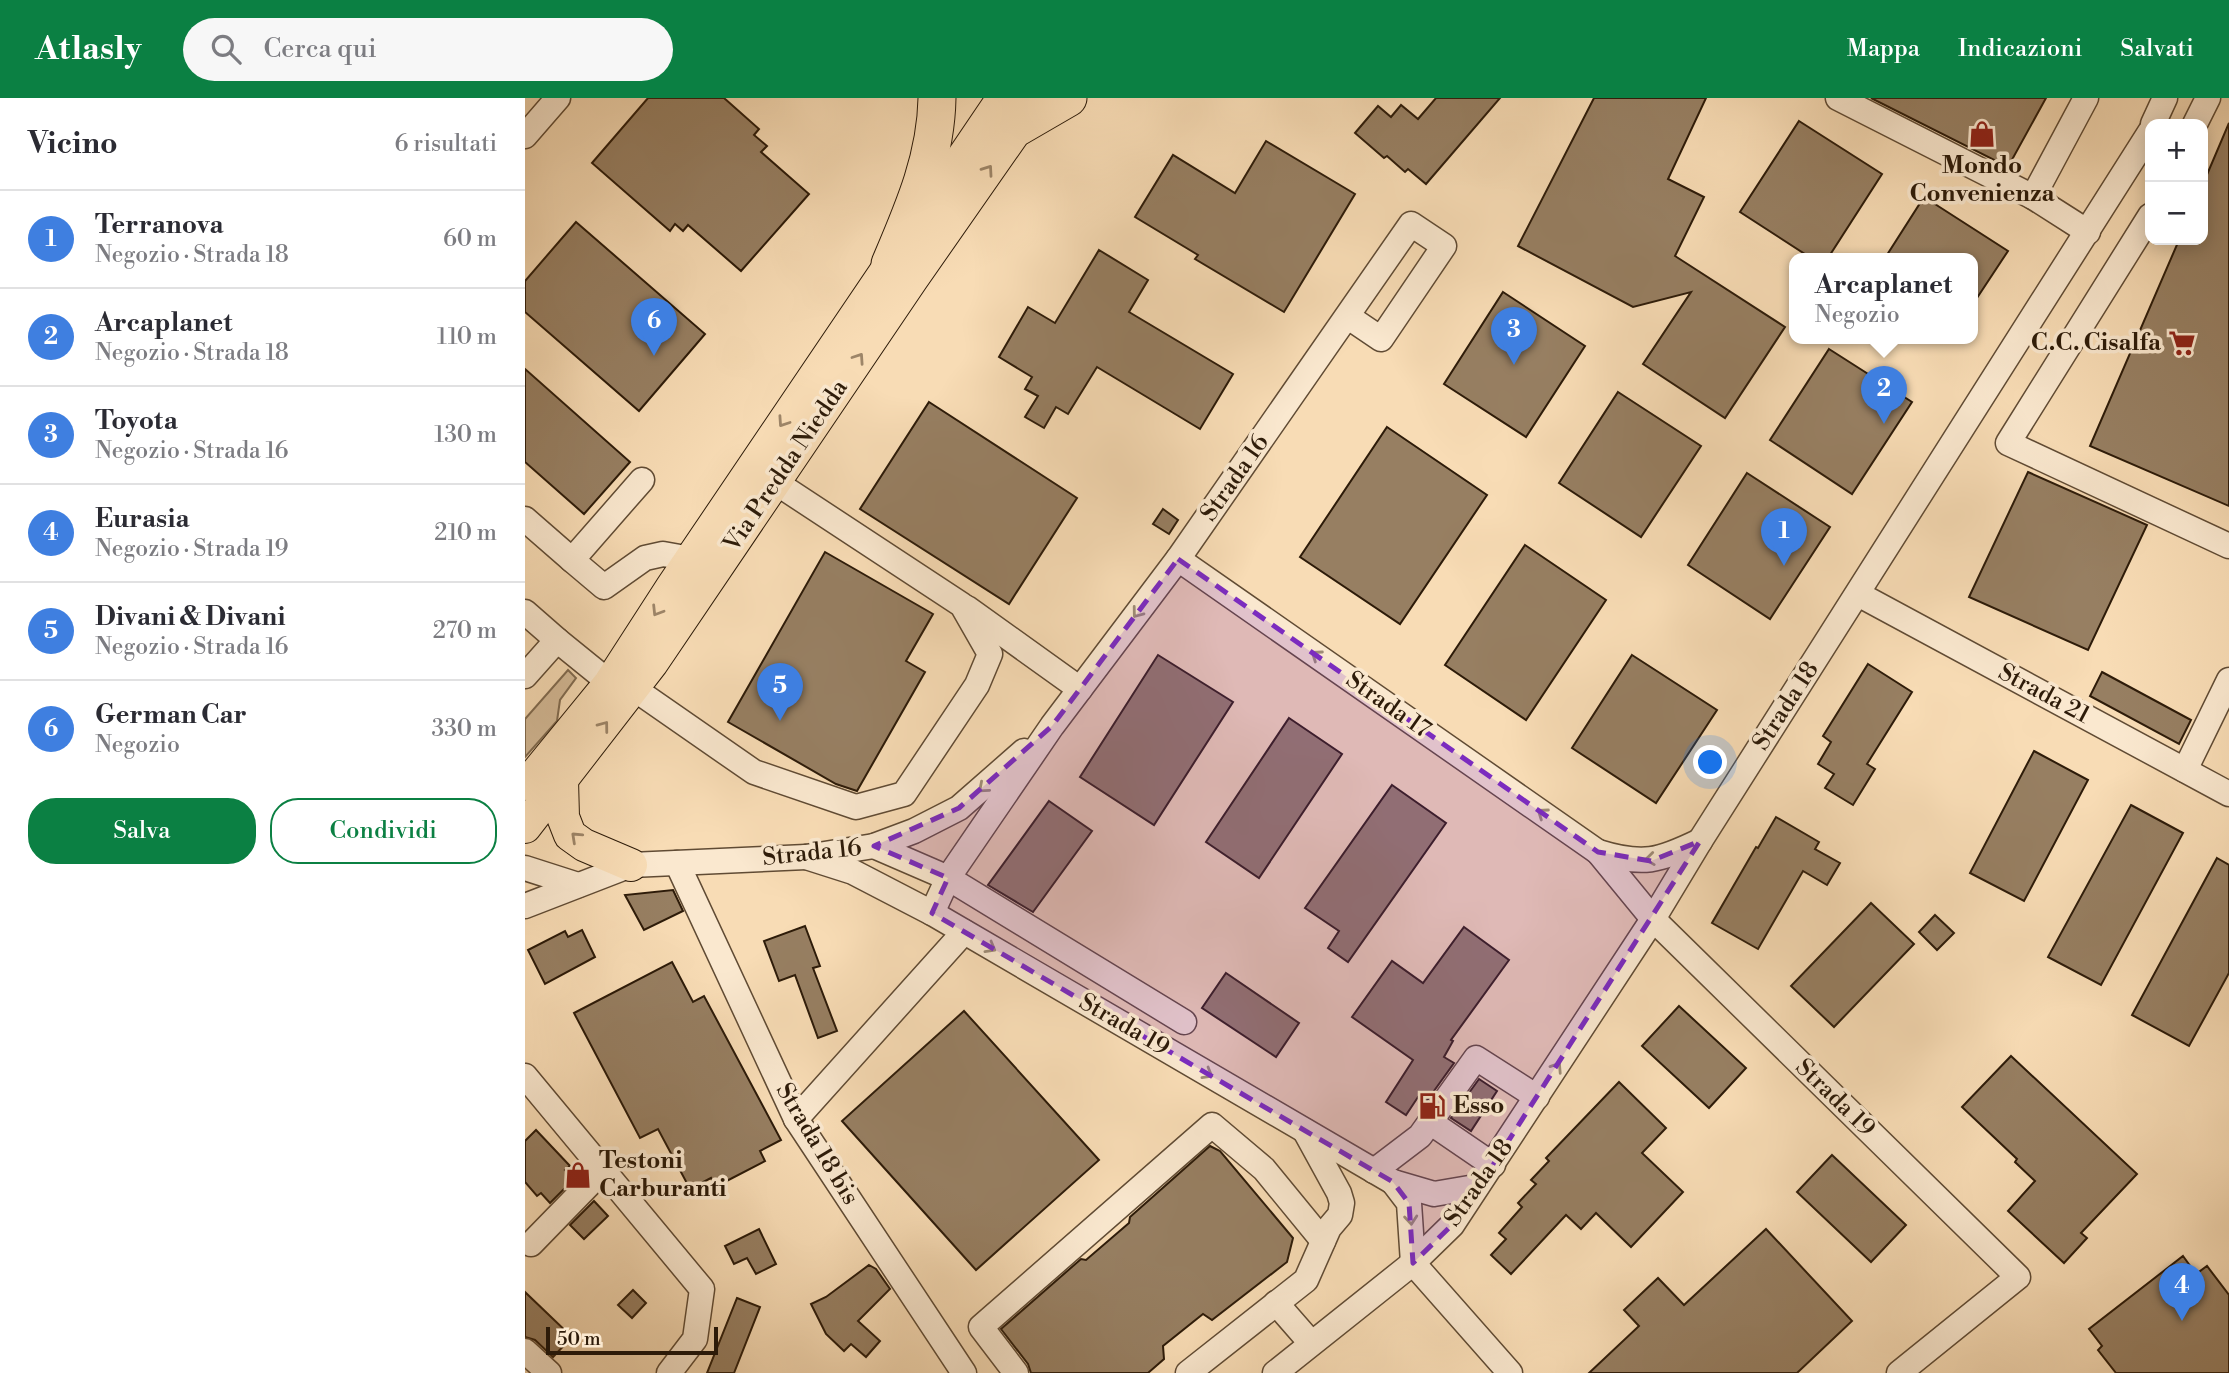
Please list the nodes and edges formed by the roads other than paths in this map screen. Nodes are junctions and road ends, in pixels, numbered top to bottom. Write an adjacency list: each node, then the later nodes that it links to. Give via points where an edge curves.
1 (558, 98): 11 (street)
2 (936, 98): 16 (highway, via 919,197)
3 (1067, 98): 8 (highway)
4 (1838, 98): 13 (street)
5 (2087, 98): 13 (street)
6 (2165, 98): 9 (street)
7 (2208, 98): 10 (street)
8 (1020, 108): 16 (main road, Via Predda Niedda); 19 (main road, Via Predda Niedda, one-way to 8)
9 (2155, 119)
10 (2198, 119)
11 (525, 136)
12 (2145, 140): 15 (street, Strada 18)
13 (2033, 197): 15 (street)
14 (2145, 224): 21 (street, via 2008,443)
15 (2088, 232): 25 (street, Strada 18)
16 (890, 264): 23 (main road, Via Predda Niedda, one-way to 23)
17 (1347, 316): 17 (street, Strada 16, via 1411,224 1444,246 1381,339); 24 (street, Strada 16)
18 (642, 481): 22 (street)
19 (775, 482): 26 (street); 31 (main road, Via Predda Niedda)
20 (525, 519): 22 (street)
21 (2229, 546)
22 (572, 559): 23 (street, via 604,587 645,558 663,554)
23 (691, 559): 31 (main road, Via Predda Niedda, one-way to 31)
24 (1178, 559): 32 (street, Strada 16, one-way to 32); 41 (street, Strada 17, one-way to 24)
25 (1858, 594): 34 (street, Strada 21); 39 (street, Strada 18)
26 (962, 605): 31 (street, via 990,654 977,685 904,794 856,807 754,772); 32 (street)
27 (525, 612): 28 (street)
28 (557, 640): 29 (street); 31 (street)
29 (525, 676)
30 (2229, 681): 34 (street)
31 (622, 686): 35 (main road, Via Predda Niedda, one-way to 31); 36 (main road, Via Predda Niedda)
32 (1080, 689): 33 (street, Strada 16)
33 (1052, 726): 40 (street, Strada 16, one-way to 40, via 959,808); 48 (street, Strada 16)
34 (2185, 769): 37 (street, Strada 21)
35 (562, 780): 38 (main road, Via Predda Niedda); 44 (main road, one-way to 35, via 570,835 563,817)
36 (525, 784)
37 (2229, 794)
38 (525, 827)
39 (1700, 841): 41 (street, Strada 17, one-way to 41, via 1651,861 1624,860); 52 (street, Strada 18)
40 (874, 846): 42 (street, Strada 16); 46 (street)
41 (1598, 852): 52 (street, Strada 17)
42 (806, 857): 43 (street, Strada 16); 47 (street, Strada 19)
43 (677, 863): 44 (street, Strada 16); 57 (street, Strada 18 bis)
44 (631, 865): 49 (street, Strada 16)
45 (525, 868): 49 (street)
46 (924, 868): 47 (street, Strada 19); 48 (street)
47 (853, 872): 51 (street, Strada 19)
48 (948, 878): 51 (street, Strada 16); 54 (street)
49 (578, 885): 50 (street, Strada 16)
50 (525, 906)
51 (932, 913): 53 (street, Strada 19)
52 (1653, 919): 56 (street, Strada 18, one-way to 52); 77 (street, Strada 19, via 2018,1277)
53 (964, 932): 57 (street); 59 (street, Strada 19, one-way to 59)
54 (1184, 1022)
55 (527, 1083): 61 (street)
56 (1537, 1097): 58 (street, via 1476,1058); 60 (street, Strada 18)
57 (796, 1119): 72 (street, Strada 18 bis)
58 (1430, 1122): 60 (street); 62 (street)
59 (1304, 1130): 62 (street, Strada 19); 64 (street, via 1342,1203 1340,1215)
60 (1493, 1165): 63 (street, Strada 18)
61 (604, 1170): 65 (street); 71 (street, via 702,1289 695,1339)
62 (1383, 1176): 63 (street, Strada 19, via 1434,1194); 66 (street, one-way to 66, via 1409,1203)
63 (1475, 1187): 66 (street, Strada 18, via 1452,1225)
64 (1323, 1241): 67 (street, via 1306,1279); 73 (street, via 1264,1169 1212,1125 981,1327)
65 (527, 1244)
66 (1413, 1263): 68 (street, Strada 18); 76 (street)
67 (1276, 1303): 68 (street); 74 (street)
68 (1311, 1343): 75 (street, Strada 18)
69 (525, 1351): 70 (street)
70 (549, 1373)
71 (669, 1373)
72 (964, 1373)
73 (1016, 1373)
74 (1188, 1373)
75 (1275, 1373)
76 (1510, 1373)
77 (1899, 1373)

